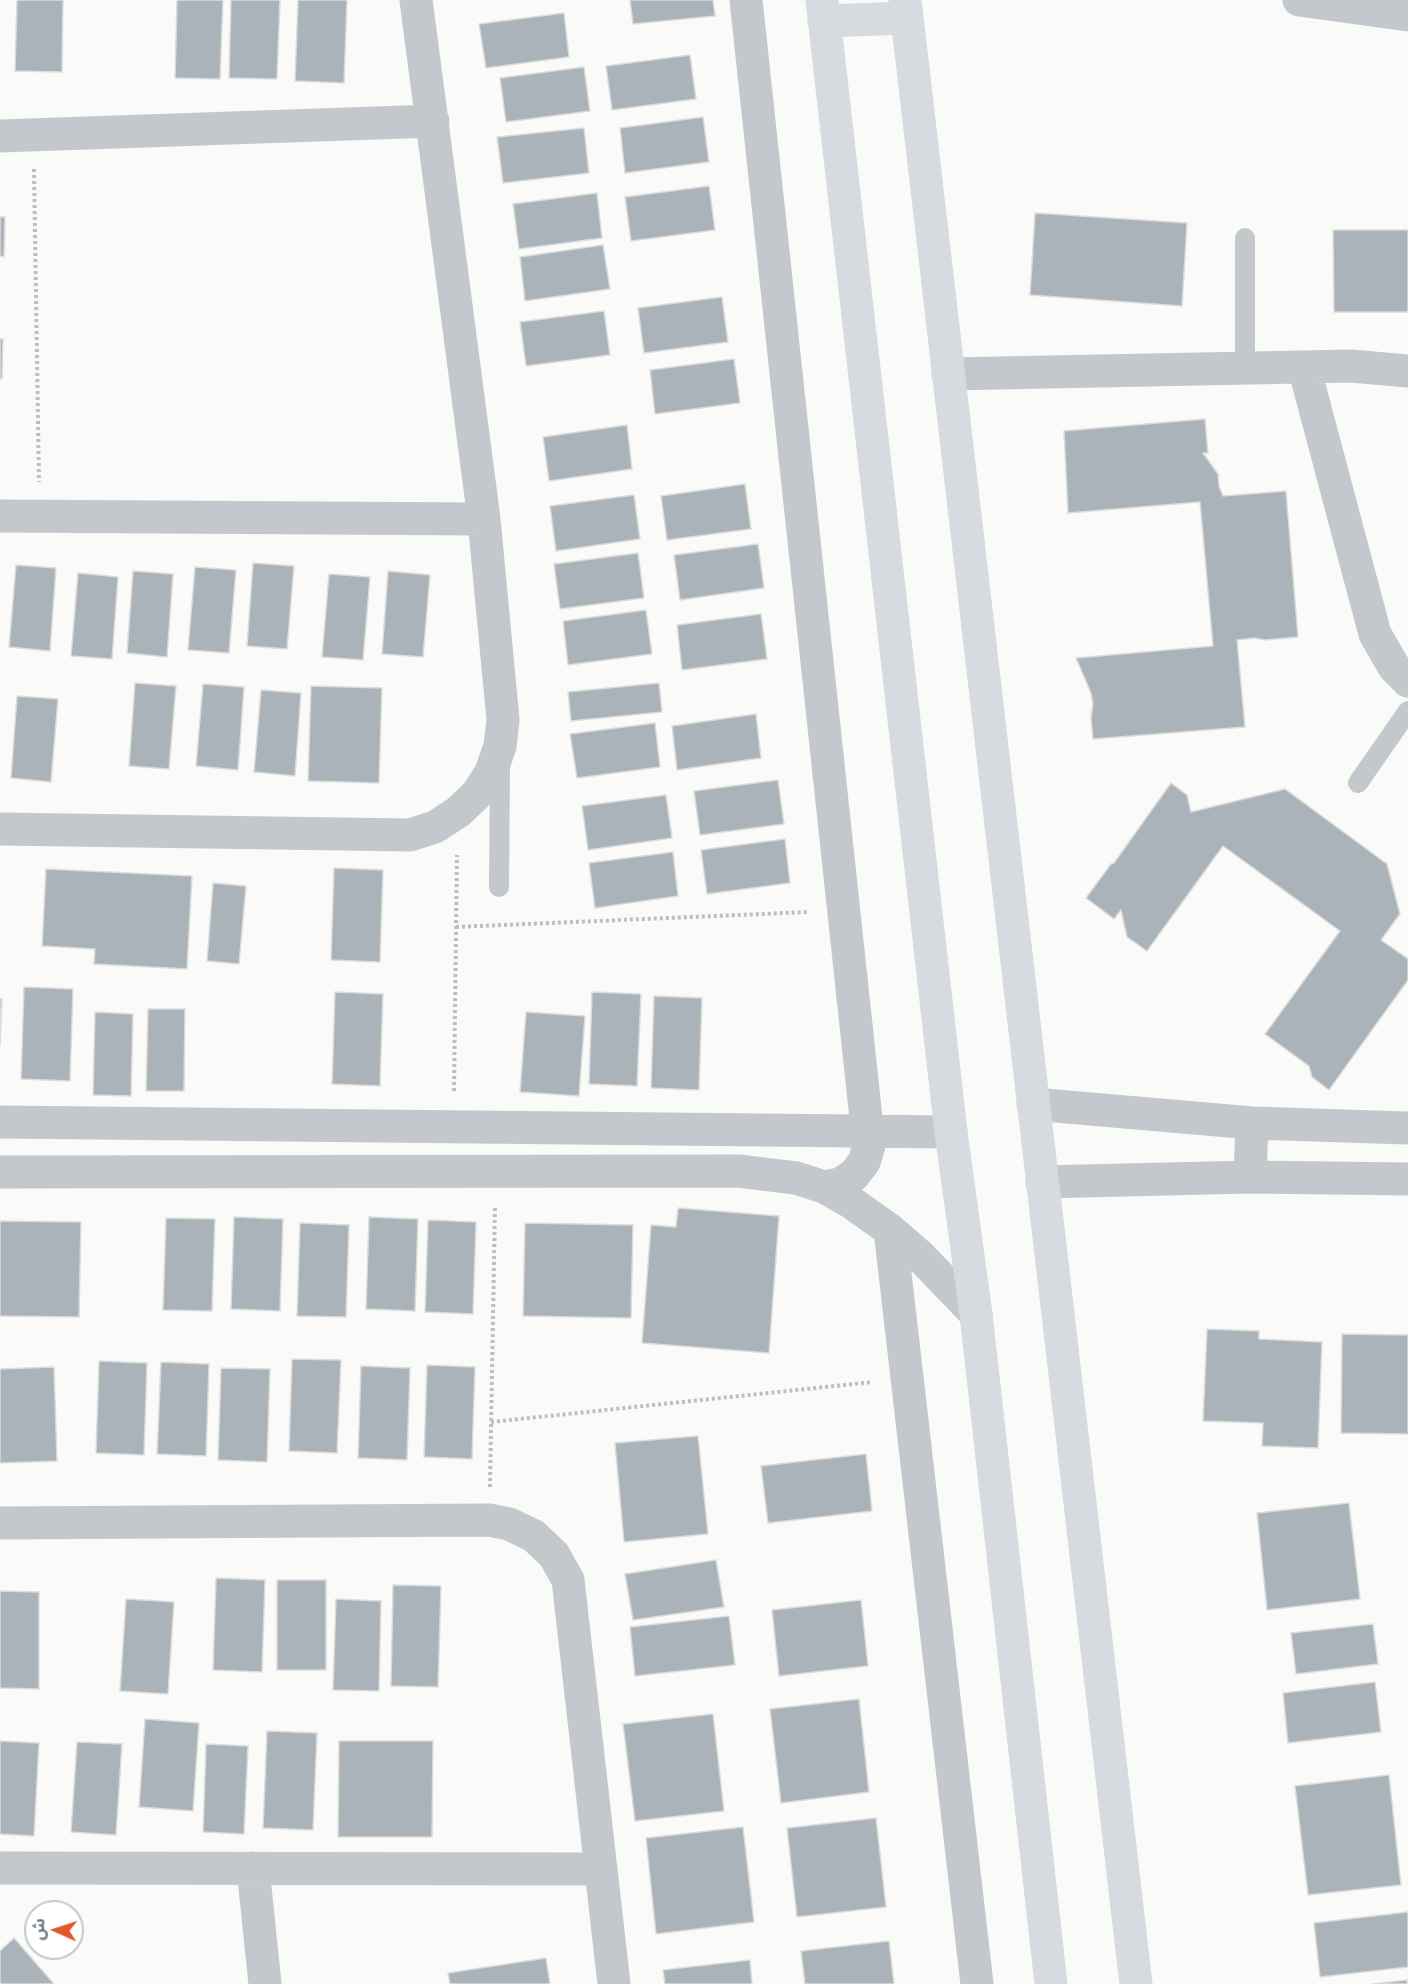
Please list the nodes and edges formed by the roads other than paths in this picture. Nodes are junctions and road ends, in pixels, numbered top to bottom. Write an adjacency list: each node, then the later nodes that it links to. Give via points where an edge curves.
1 (416, 0): 7 (street)
2 (747, 0): 27 (street)
3 (1299, 0): 6 (street)
4 (906, 9): 5 (street); 13 (street)
5 (823, 11): 28 (street)
6 (1408, 15)
7 (433, 121): 8 (street); 15 (street)
8 (0, 136)
9 (1245, 238): 11 (lane)
10 (1304, 367): 11 (street); 12 (street); 16 (street, via 1375,634 1394,667)
11 (1245, 368): 13 (street)
12 (1408, 371)
13 (948, 374): 22 (street)
14 (0, 516): 15 (street)
15 (484, 519): 18 (street, via 503,720)
16 (1408, 681)
17 (1408, 711): 19 (lane)
18 (500, 746): 20 (street, via 491,772 477,794 435,827 410,835); 21 (lane)
19 (1358, 783)
20 (0, 829)
21 (500, 887)
22 (1033, 1104): 24 (street); 33 (street)
23 (0, 1122): 25 (street)
24 (1252, 1123): 26 (street); 31 (street)
25 (216, 1124): 27 (street); 30 (street)
26 (1408, 1128)
27 (867, 1129): 28 (street); 34 (street, via 869,1146 864,1162 840,1184)
28 (951, 1132): 36 (street)
29 (0, 1172): 30 (street)
30 (215, 1173): 34 (street, via 738,1171 796,1178)
31 (1250, 1177): 32 (street); 33 (street)
32 (1408, 1179)
33 (1042, 1182): 45 (street)
34 (824, 1187): 35 (street)
35 (890, 1230): 36 (street); 43 (street)
36 (976, 1314): 44 (street)
37 (0, 1523): 40 (street, via 489,1520 534,1536 554,1555 568,1580)
38 (0, 1868): 39 (street)
39 (253, 1868): 40 (street); 41 (street)
40 (601, 1869): 42 (street)
41 (265, 1984)
42 (614, 1984)
43 (977, 1984)
44 (1051, 1984)
45 (1136, 1984)

